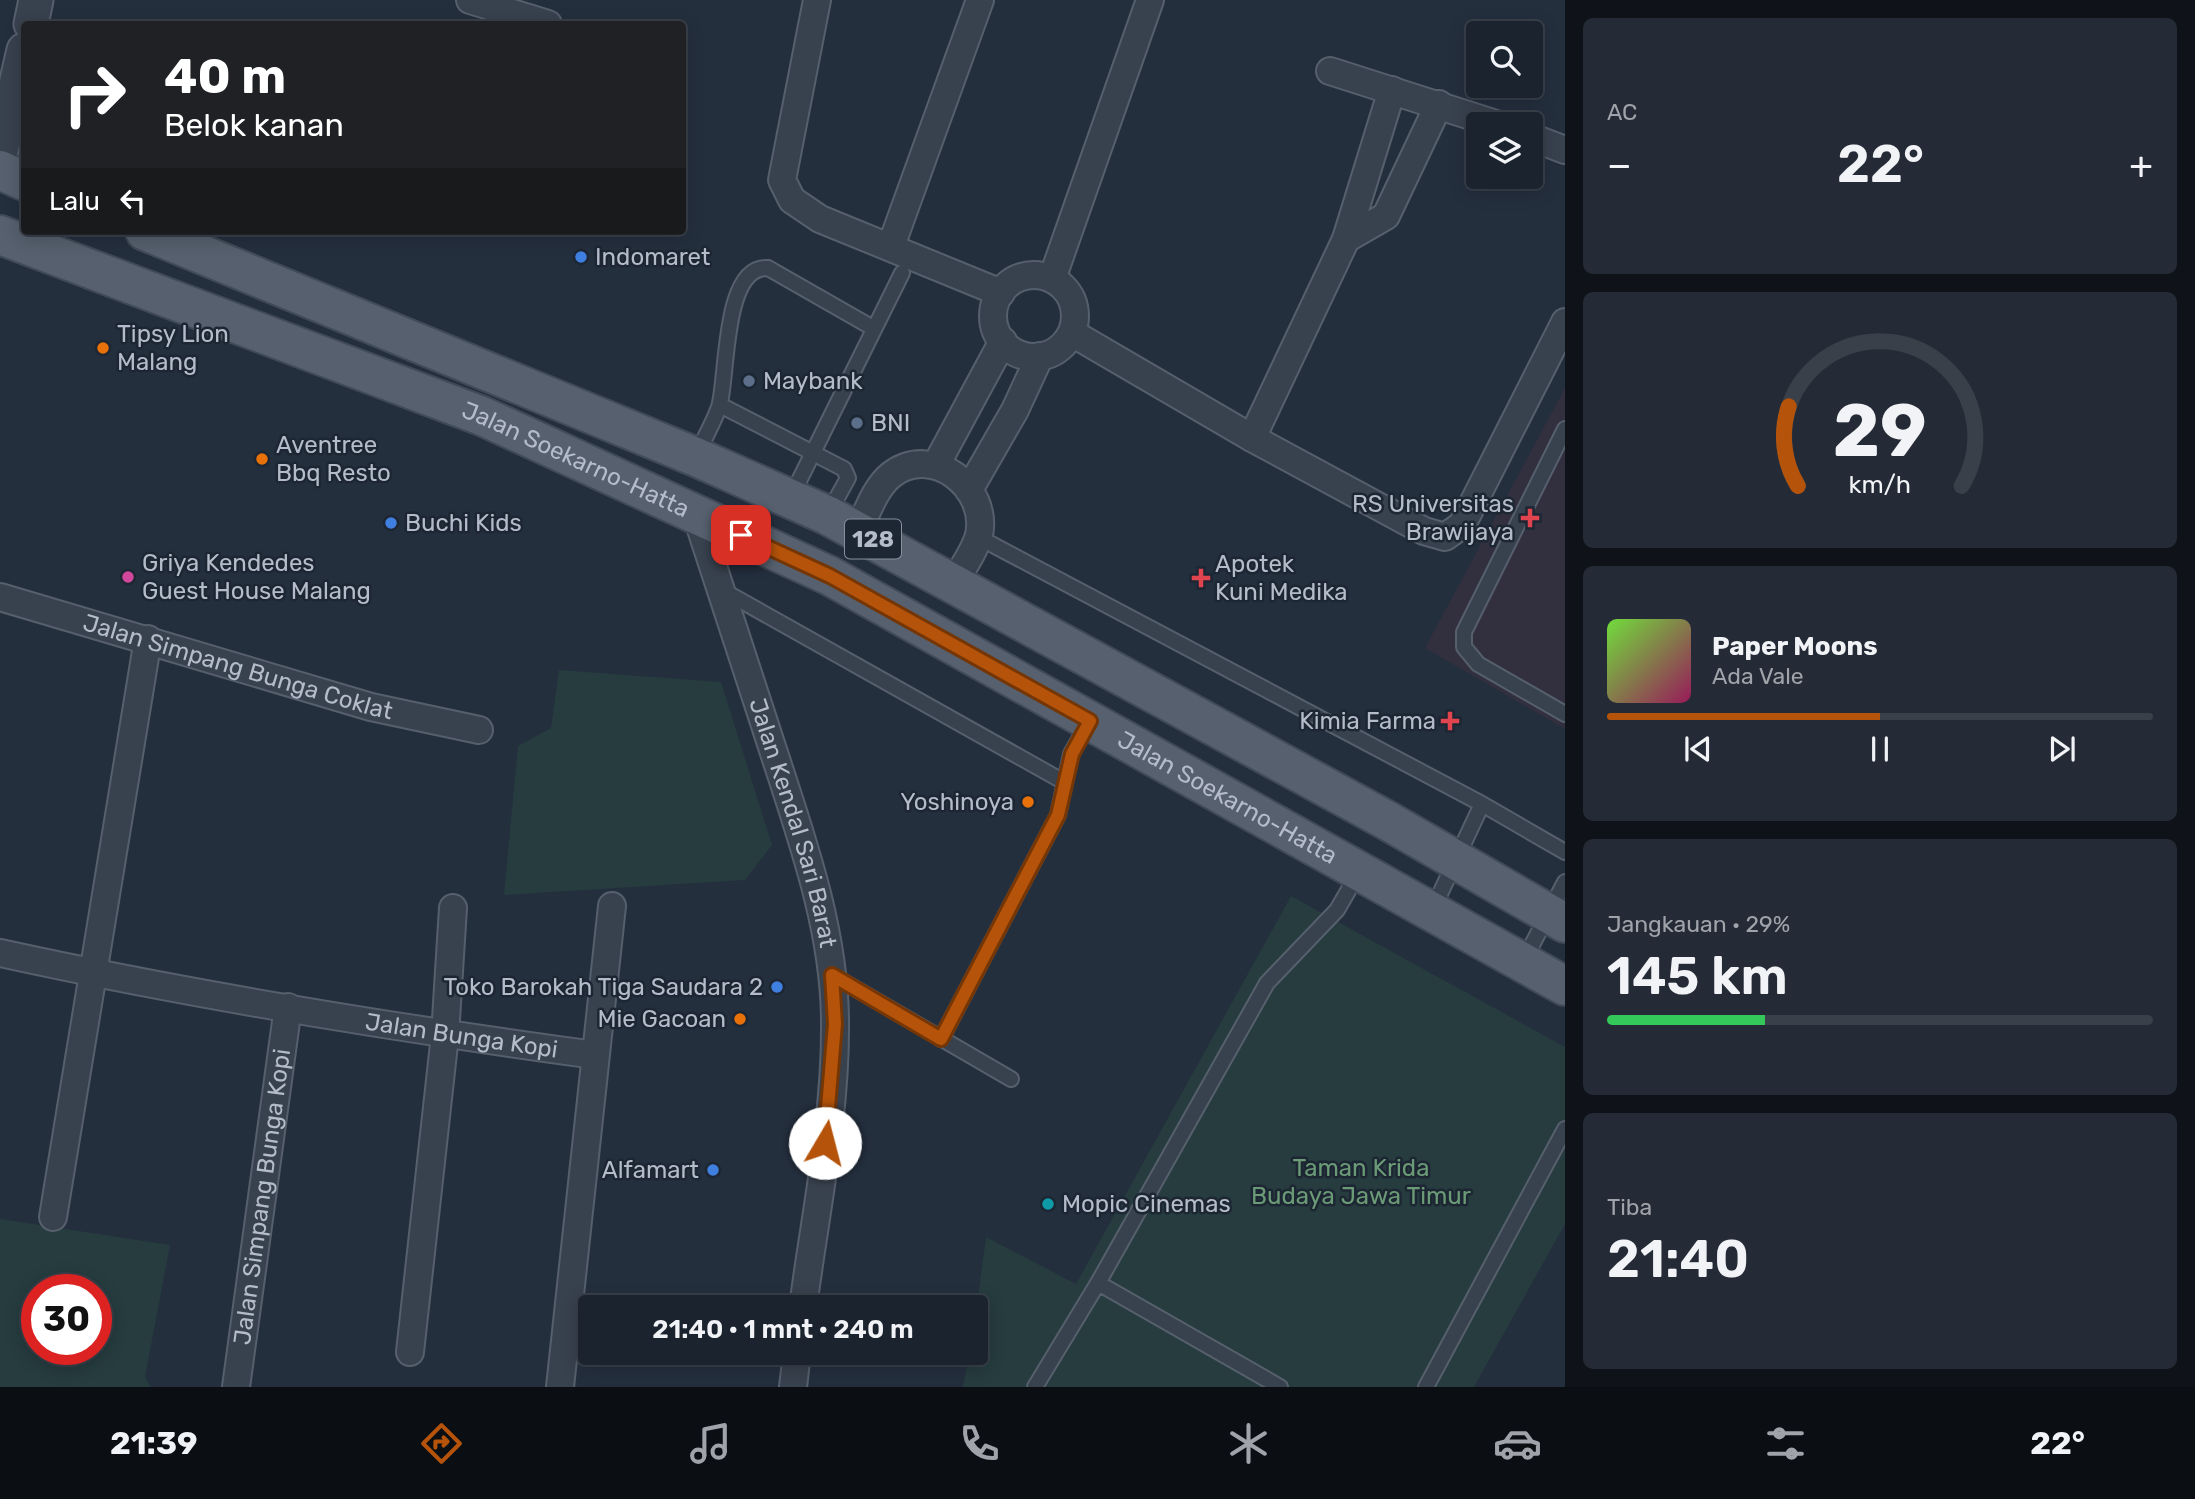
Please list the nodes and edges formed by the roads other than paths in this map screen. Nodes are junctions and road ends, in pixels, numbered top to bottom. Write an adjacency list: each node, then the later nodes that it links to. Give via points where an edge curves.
1 (37, 0): 6 (street)
2 (470, 0): 7 (street)
3 (817, 0): 21 (street, via 784,188 792,200 820,219)
4 (980, 0): 21 (street)
5 (1150, 0): 23 (street)
6 (32, 21)
7 (538, 21)
8 (21, 63): 15 (street)
9 (1330, 71): 10 (street)
10 (1392, 90): 11 (street); 20 (street)
11 (1439, 104): 12 (street); 20 (street, via 1386,216)
12 (1466, 113)
13 (1543, 142): 14 (street)
14 (1565, 150)
15 (0, 154)
16 (0, 170): 17 (main road)
17 (21, 180)
18 (0, 234): 38 (main road, Jalan Soekarno-Hatta / 128, via 482,416)
19 (155, 235): 34 (main road, Jalan Soekarno-Hatta / 128)
20 (1346, 239): 32 (street)
21 (891, 246): 24 (street)
22 (902, 273): 26 (lane)
23 (1052, 279): 24 (street, via 1020,277); 27 (street, via 1073,302)
24 (1000, 293): 28 (street, via 993,314)
25 (1565, 322): 32 (street, via 1462,525 1451,536 1424,531)
26 (873, 328): 30 (lane, via 768,268 751,272 730,315); 33 (lane)
27 (1072, 333): 29 (street, via 1059,349); 32 (street)
28 (1003, 341): 29 (street, via 1021,354); 35 (street)
29 (1040, 356): 36 (street)
30 (720, 405): 33 (lane); 34 (lane)
31 (1565, 429): 45 (lane, via 1464,632 1464,648 1478,664)
32 (1252, 438)
33 (811, 453): 37 (lane); 39 (lane, via 847,473)
34 (696, 457): 37 (main road, Jalan Soekarno-Hatta / 128)
35 (936, 465): 36 (street, via 949,470); 39 (street, via 912,466 891,475)
36 (969, 490): 40 (street, via 979,513)
37 (791, 497): 39 (main road, Jalan Soekarno-Hatta / 128)
38 (696, 514): 42 (street, Jalan Kendal Sari Barat); 46 (main road, Jalan Soekarno-Hatta / 128, via 830,576)
39 (843, 523): 41 (main road, Jalan Soekarno-Hatta / 128)
40 (978, 537): 41 (street); 49 (lane)
41 (954, 583): 50 (main road, Jalan Soekarno-Hatta / 128)
42 (720, 589): 48 (lane); 61 (street, Jalan Kendal Sari Barat, via 797,823)
43 (0, 597): 44 (street, Jalan Simpang Bunga Coklat)
44 (148, 639): 47 (street, Jalan Simpang Bunga Coklat, via 371,707); 60 (street)
45 (1565, 714)
46 (1090, 721): 48 (lane, via 1072,754); 53 (main road, Jalan Soekarno-Hatta / 128)
47 (479, 730)
48 (1064, 782): 65 (lane, via 1058,815)
49 (1482, 804): 51 (lane); 52 (lane)
50 (1388, 821): 52 (main road, Jalan Soekarno-Hatta / 128); 53 (main road)
51 (1565, 852)
52 (1456, 862): 55 (main road, Jalan Soekarno-Hatta / 128); 57 (lane)
53 (1359, 872): 57 (main road, Jalan Soekarno-Hatta / 128); 70 (lane, via 1337,910 1267,983)
54 (612, 906): 66 (street)
55 (1560, 906): 59 (lane)
56 (453, 908): 64 (street)
57 (1431, 913): 59 (main road, Jalan Soekarno-Hatta / 128)
58 (0, 953): 60 (street, Jalan Bunga Kopi)
59 (1522, 963): 62 (main road, Jalan Soekarno-Hatta / 128)
60 (94, 973): 63 (street, Jalan Bunga Kopi); 69 (street)
61 (832, 975): 65 (lane); 71 (street, Jalan Kendal Sari Barat, via 832,1089)
62 (1565, 986)
63 (288, 1007): 64 (street, Jalan Bunga Kopi); 74 (street, Jalan Simpang Bunga Kopi)
64 (445, 1035): 66 (street, Jalan Bunga Kopi); 72 (street)
65 (941, 1039): 67 (lane)
66 (595, 1055): 75 (street)
67 (1010, 1079)
68 (1565, 1129): 79 (lane)
69 (53, 1217)
70 (1098, 1283): 77 (lane); 78 (lane)
71 (805, 1295)
72 (410, 1352)
73 (796, 1365): 76 (street)
74 (236, 1387)
75 (560, 1387)
76 (793, 1387)
77 (1035, 1387)
78 (1280, 1387)
79 (1426, 1387)

